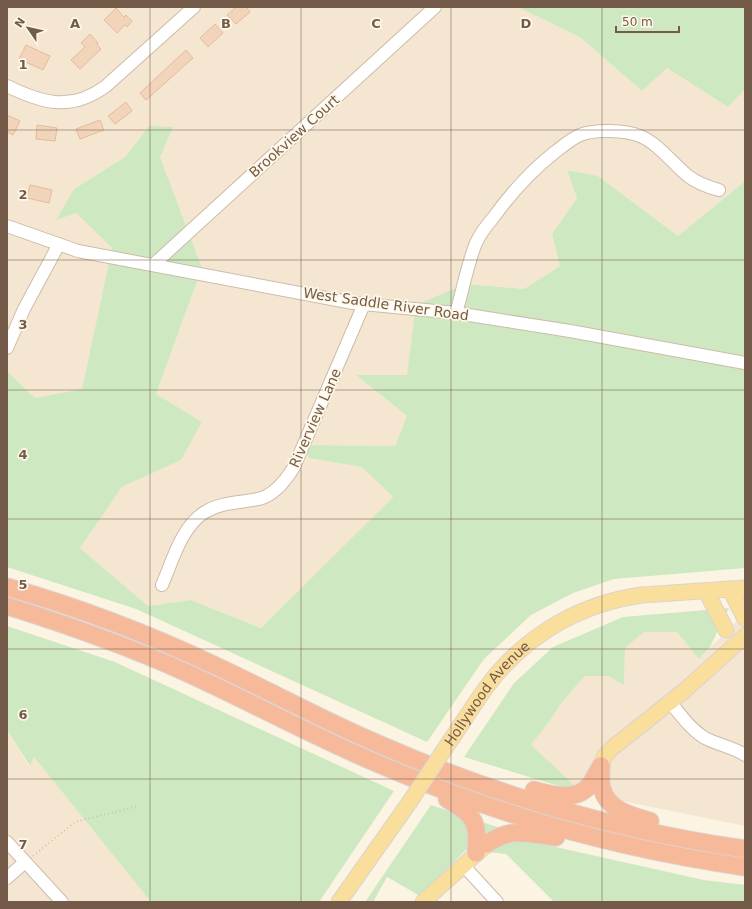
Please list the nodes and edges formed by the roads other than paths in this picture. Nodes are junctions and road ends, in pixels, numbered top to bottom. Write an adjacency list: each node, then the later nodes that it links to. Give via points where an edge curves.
1 (194, 7): 3 (street, via 106,86 91,95 72,101 54,102 30,97)
2 (435, 7): 7 (street, Brookview Court)
3 (7, 86)
4 (719, 190): 9 (street, via 689,177 652,142 640,136 615,131 590,131 579,135 523,180 487,225 476,243)
5 (7, 226): 6 (street, West Saddle River Road)
6 (59, 244): 7 (street, West Saddle River Road, via 78,251); 10 (street, via 24,309)
7 (153, 265): 8 (street, West Saddle River Road)
8 (364, 304): 9 (street, West Saddle River Road); 12 (street, Riverview Lane, via 294,468 287,478 272,493 260,499 214,508 189,526)
9 (456, 313): 11 (street, West Saddle River Road)
10 (7, 348)
11 (745, 363)
12 (162, 585)
13 (7, 587): 26 (highway, via 99,617 186,652 375,742)
14 (745, 588): 15 (main road, Hollywood Avenue)
15 (730, 589): 16 (main road, Hollywood Avenue); 18 (main road)
16 (706, 591): 19 (main road); 37 (main road, Hollywood Avenue, bridge, via 642,595 610,601 553,626 526,645 504,666 480,696)
17 (7, 606): 25 (highway, via 86,632 158,660)
18 (745, 619)
19 (726, 630): 20 (main road); 21 (main road)
20 (745, 636): 21 (main road)
21 (717, 661): 22 (main road)
22 (670, 702): 23 (street, via 704,738); 24 (main road, via 611,749)
23 (745, 755)
24 (601, 766): 26 (highway, via 587,788 565,796 517,786); 29 (highway, via 603,792 610,804 620,810 663,825)
25 (410, 778): 28 (highway, via 512,814); 30 (highway, via 470,815)
26 (468, 780): 31 (highway, via 529,800 618,824)
27 (7, 842): 32 (street)
28 (616, 843): 30 (highway, via 524,832 504,835); 34 (highway)
29 (745, 844)
30 (482, 848): 33 (main road)
31 (745, 849)
32 (25, 862): 35 (street); 36 (street)
33 (463, 866): 38 (main road); 39 (street)
34 (745, 867)
35 (7, 878)
36 (62, 902)
37 (339, 902)
38 (423, 902)
39 (497, 902)

